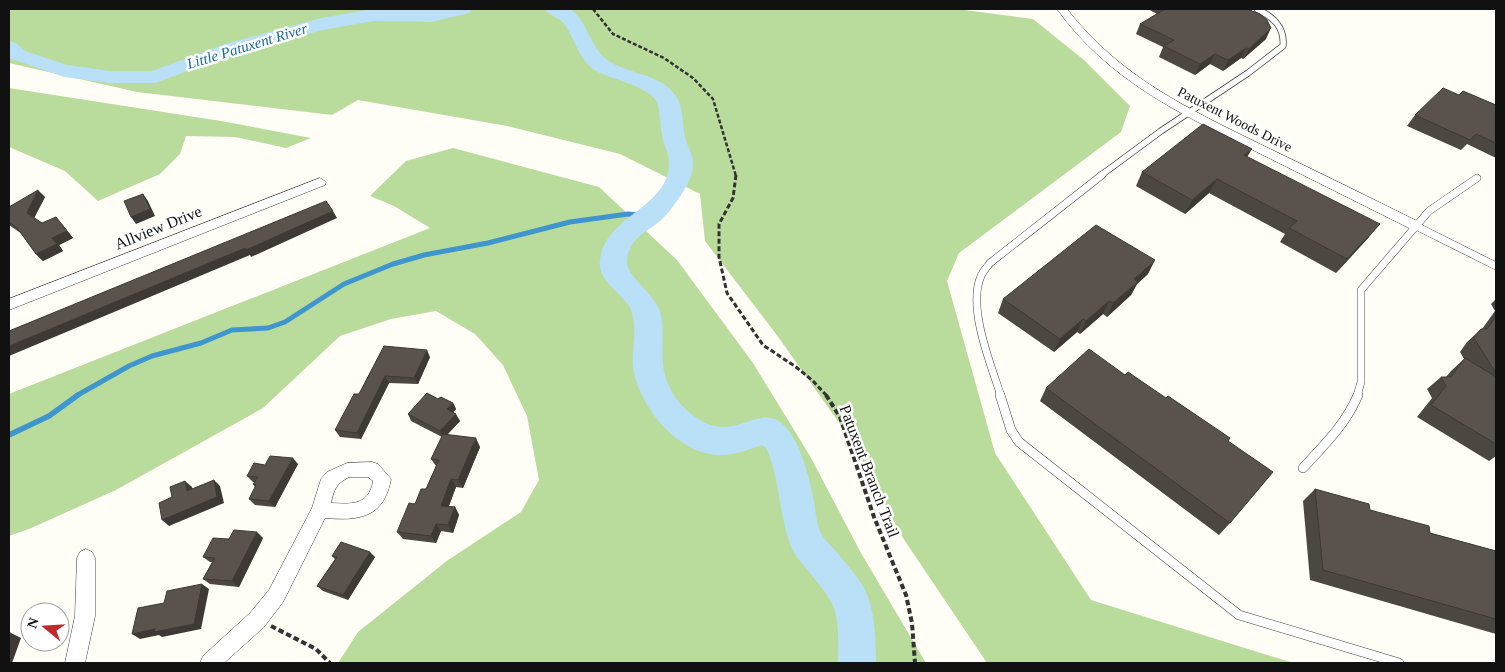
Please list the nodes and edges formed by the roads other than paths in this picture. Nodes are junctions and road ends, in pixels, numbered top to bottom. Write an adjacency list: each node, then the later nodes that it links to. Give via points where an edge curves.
1 (1062, 9): 3 (street, Patuxent Woods Drive, via 1107,60 1145,89)
2 (1257, 9): 3 (lane, via 1280,26 1284,34 1283,46)
3 (1187, 112): 6 (street, Patuxent Woods Drive); 14 (lane, via 1090,183 990,263 981,276 976,300 977,316 1010,430 1037,458 1239,615)
4 (1477, 178): 6 (lane, via 1433,207)
5 (320, 182): 8 (street, Allview Drive)
6 (1416, 226): 7 (lane); 9 (lane, via 1361,290 1359,396 1351,413)
7 (1496, 266)
8 (9, 305)
9 (1303, 468)
10 (320, 510): 13 (street, via 280,589 257,620)
11 (86, 558): 12 (street, via 85,616)
12 (75, 663)
13 (210, 663)
14 (1399, 663)

